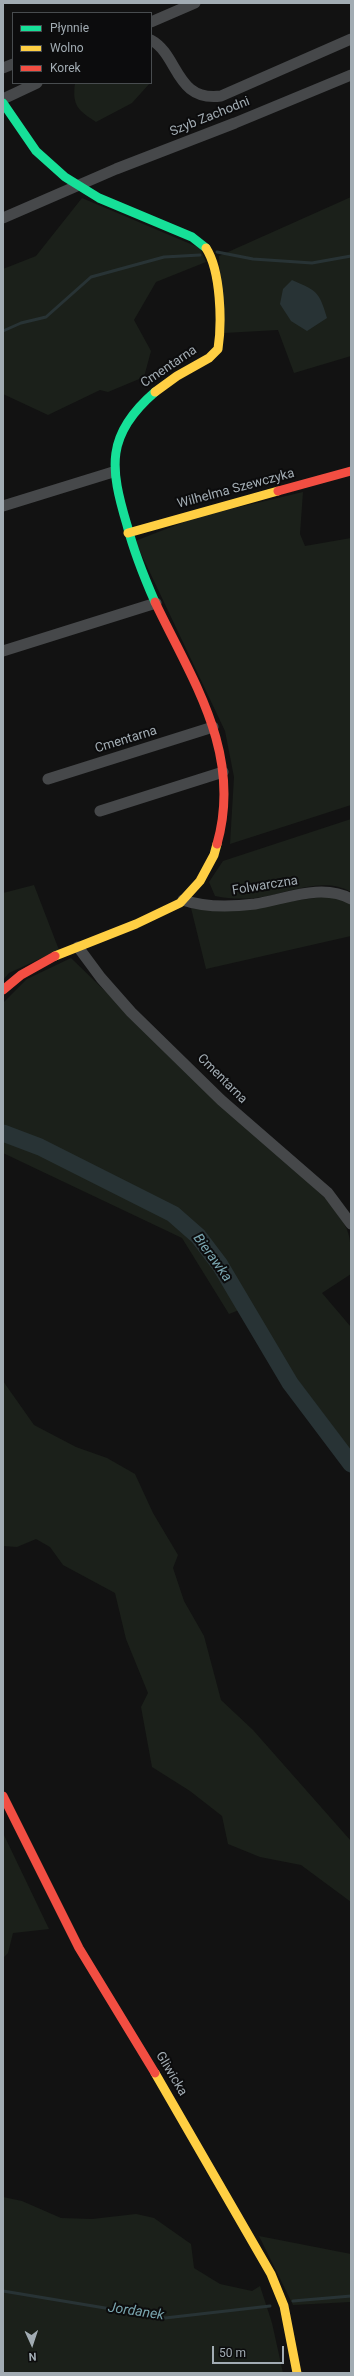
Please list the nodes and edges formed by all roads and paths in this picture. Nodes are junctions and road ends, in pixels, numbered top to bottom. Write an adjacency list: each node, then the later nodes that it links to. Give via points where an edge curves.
1 (195, 3): 2 (street)
2 (152, 22)
3 (351, 39): 4 (street, Szyb Zachodni, via 221,96 198,92 182,82 164,51)
4 (152, 41)
5 (351, 75): 9 (street, Szyb Zachodni)
6 (35, 84): 7 (street)
7 (3, 99)
8 (3, 103): 9 (street, via 45,160)
9 (79, 186): 10 (street, Szyb Zachodni); 11 (street, Cmentarna, via 110,203 192,237 206,248 216,279 220,336 216,352 166,383 136,410 118,442)
10 (3, 218)
11 (113, 472): 13 (street); 14 (street, Cmentarna)
12 (351, 472): 14 (street, Wilhelma Szewczyka)
13 (3, 506)
14 (128, 533): 15 (street, Cmentarna)
15 (156, 603): 16 (street); 17 (street, Cmentarna, via 198,687)
16 (3, 651)
17 (213, 727): 18 (street, Cmentarna); 19 (street, Cmentarna)
18 (223, 772): 20 (street); 22 (street, Cmentarna, via 224,812 220,838 209,864)
19 (48, 779)
20 (100, 811)
21 (351, 899): 22 (street, Folwarczna, via 340,894 323,892 232,906 205,905)
22 (183, 900): 23 (street, Cmentarna)
23 (78, 947): 24 (street, Cmentarna, via 25,972); 25 (street, Cmentarna, via 100,978 131,1012 221,1100 328,1193)
24 (3, 990)
25 (351, 1224)
26 (3, 1796): 27 (street, Gliwicka, via 82,1954 155,2073 271,2274 284,2306)
27 (297, 2373)

